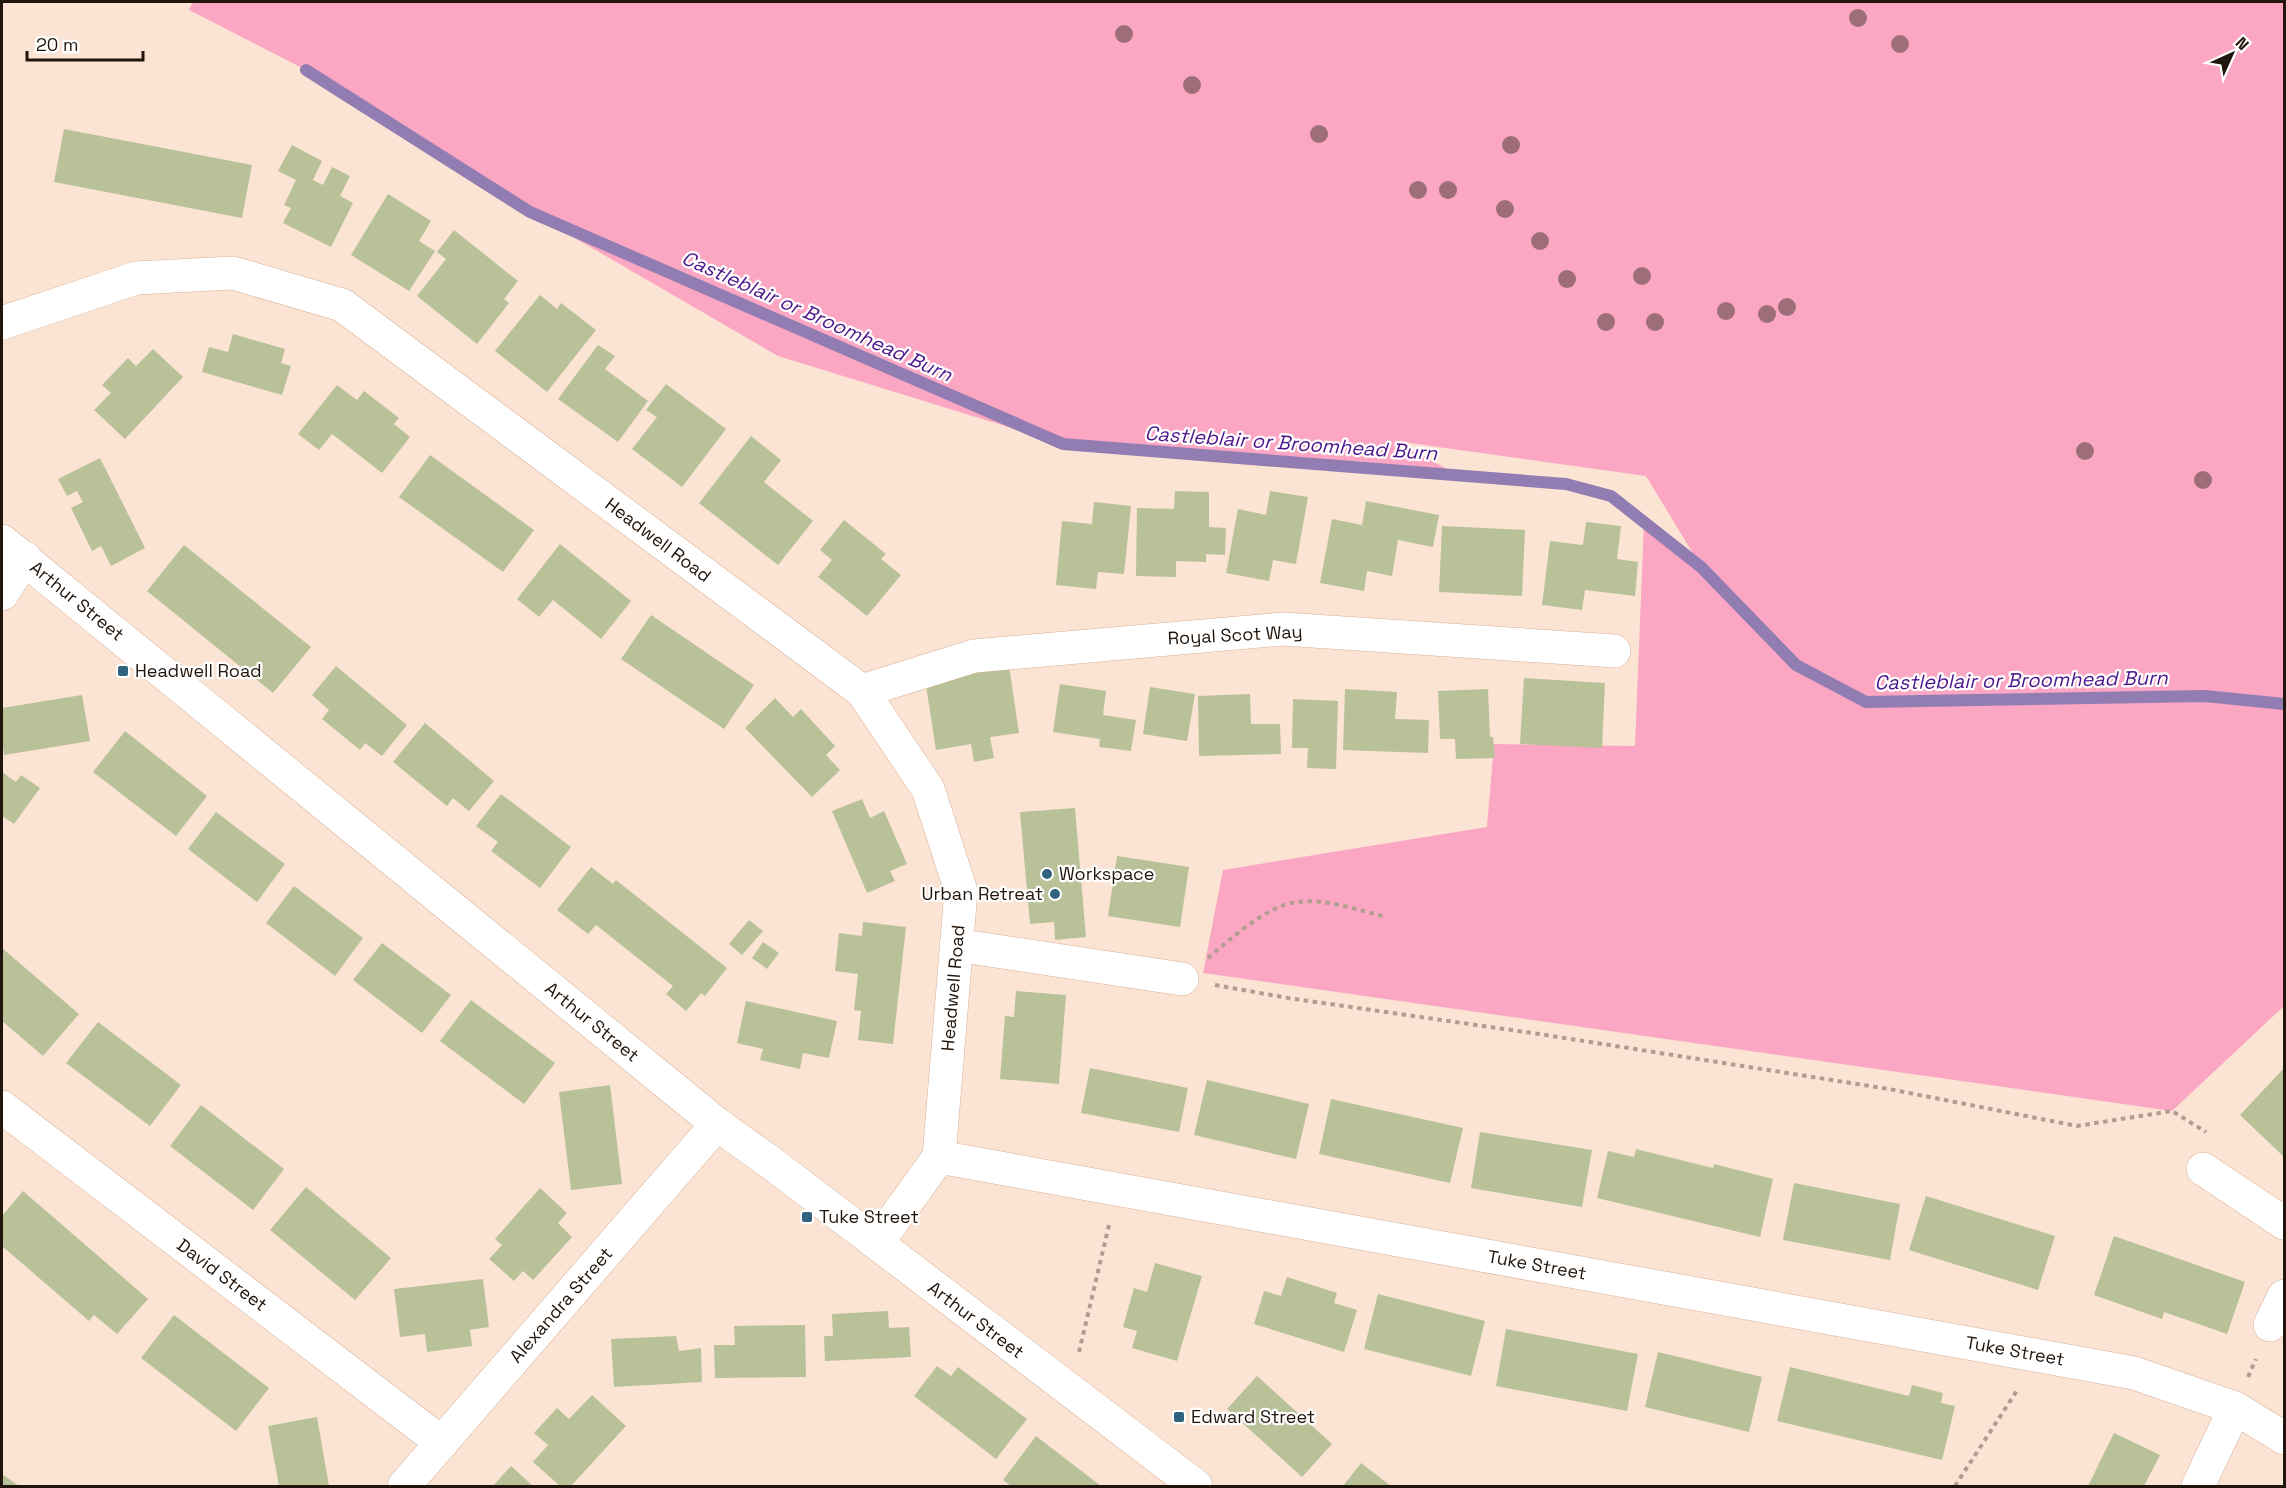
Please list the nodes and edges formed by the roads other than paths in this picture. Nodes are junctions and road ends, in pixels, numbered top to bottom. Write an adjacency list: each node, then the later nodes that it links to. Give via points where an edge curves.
1 (2, 323): 5 (street, Headwell Road, via 136,278 233,273 342,305)
2 (13, 550): 3 (street); 9 (street, Arthur Street)
3 (2, 594)
4 (1614, 651): 5 (street, Royal Scot Way, via 1283,629 974,656)
5 (862, 691): 6 (street, Headwell Road, via 928,789 961,891)
6 (956, 945): 7 (street); 10 (street, Headwell Road)
7 (1182, 979)
8 (2, 1107): 18 (street, David Street)
9 (717, 1125): 13 (street, Arthur Street); 18 (street, Alexandra Street)
10 (939, 1157): 13 (street); 16 (street, Tuke Street, via 2134,1372)
11 (2203, 1169): 12 (street)
12 (2272, 1215)
13 (877, 1244): 20 (street, Arthur Street)
14 (2284, 1296): 15 (street)
15 (2270, 1325)
16 (2235, 1408): 17 (street, Tuke Street); 21 (street)
17 (2284, 1438)
18 (442, 1443): 19 (street, Alexandra Street)
19 (404, 1486)
20 (1196, 1486)
21 (2198, 1486)

